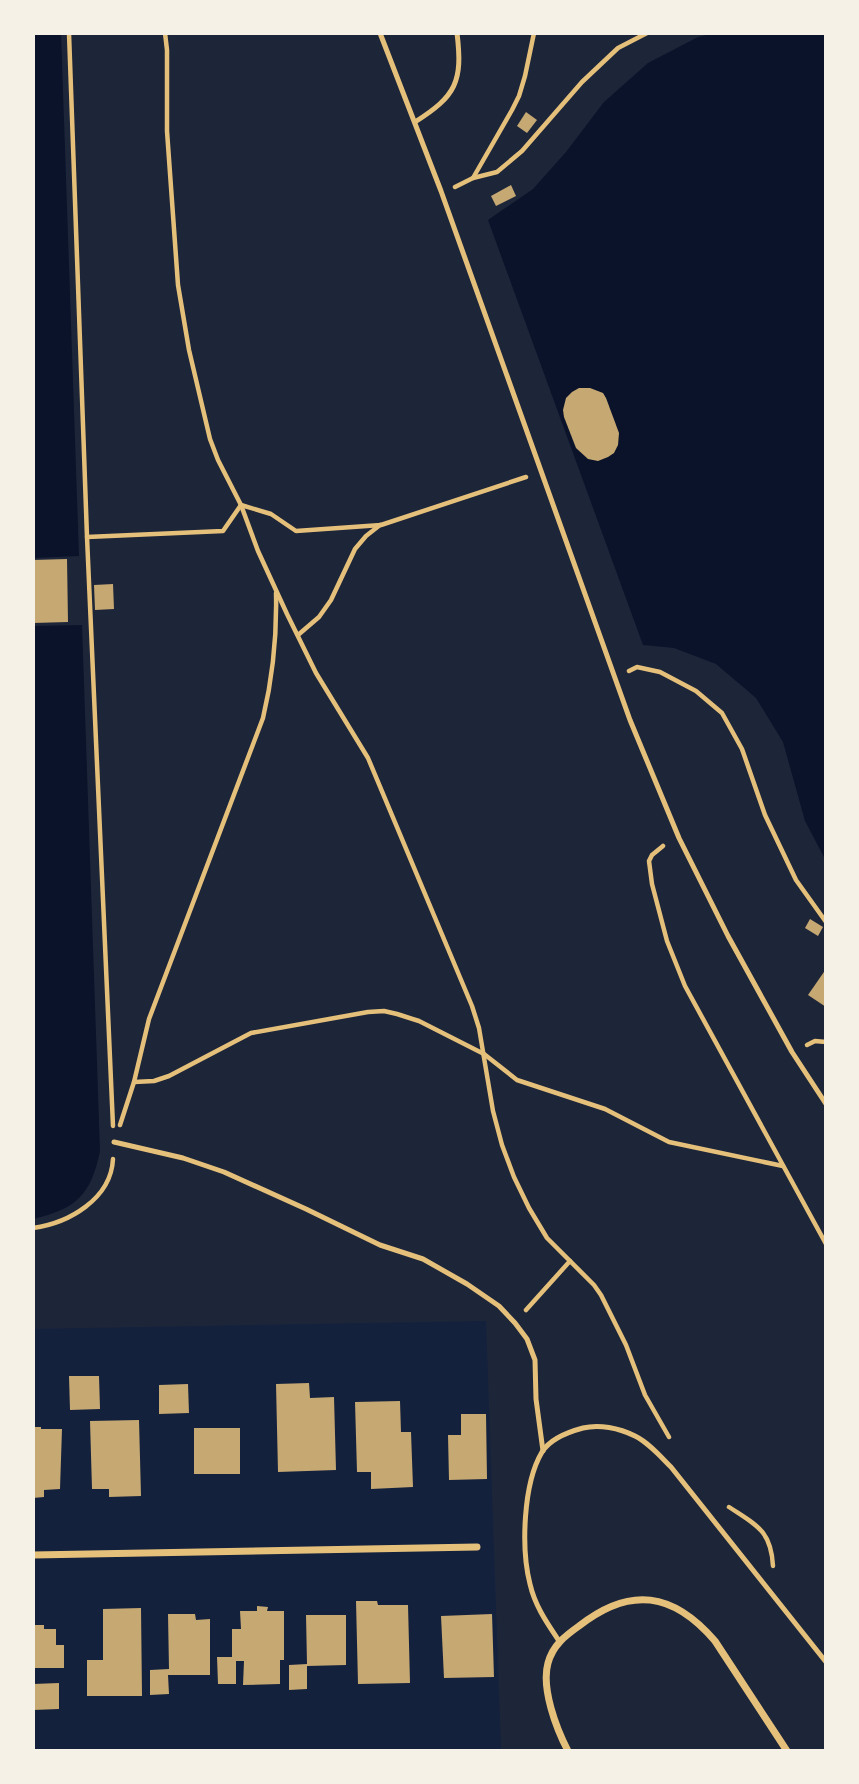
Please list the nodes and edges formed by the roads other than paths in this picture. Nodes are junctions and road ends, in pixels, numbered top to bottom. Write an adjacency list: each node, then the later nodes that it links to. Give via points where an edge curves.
1 (380, 33): 3 (lane)
2 (457, 33): 3 (lane, via 455,85 436,109)
3 (415, 122): 4 (lane, via 630,720 680,838 729,936)
4 (826, 1104)
5 (114, 1142): 6 (lane, via 224,1172 380,1245 423,1259 499,1306 527,1339 535,1360)
6 (542, 1451): 9 (lane, via 528,1502 526,1545 532,1591); 10 (lane, via 570,1431 588,1427 620,1430 642,1440 671,1467)
7 (477, 1547): 8 (street)
8 (33, 1555)
9 (559, 1641): 11 (street, via 548,1664 546,1684); 12 (street, via 622,1601 658,1601 674,1607 715,1641)
10 (826, 1662)
11 (568, 1751)
12 (787, 1751)

